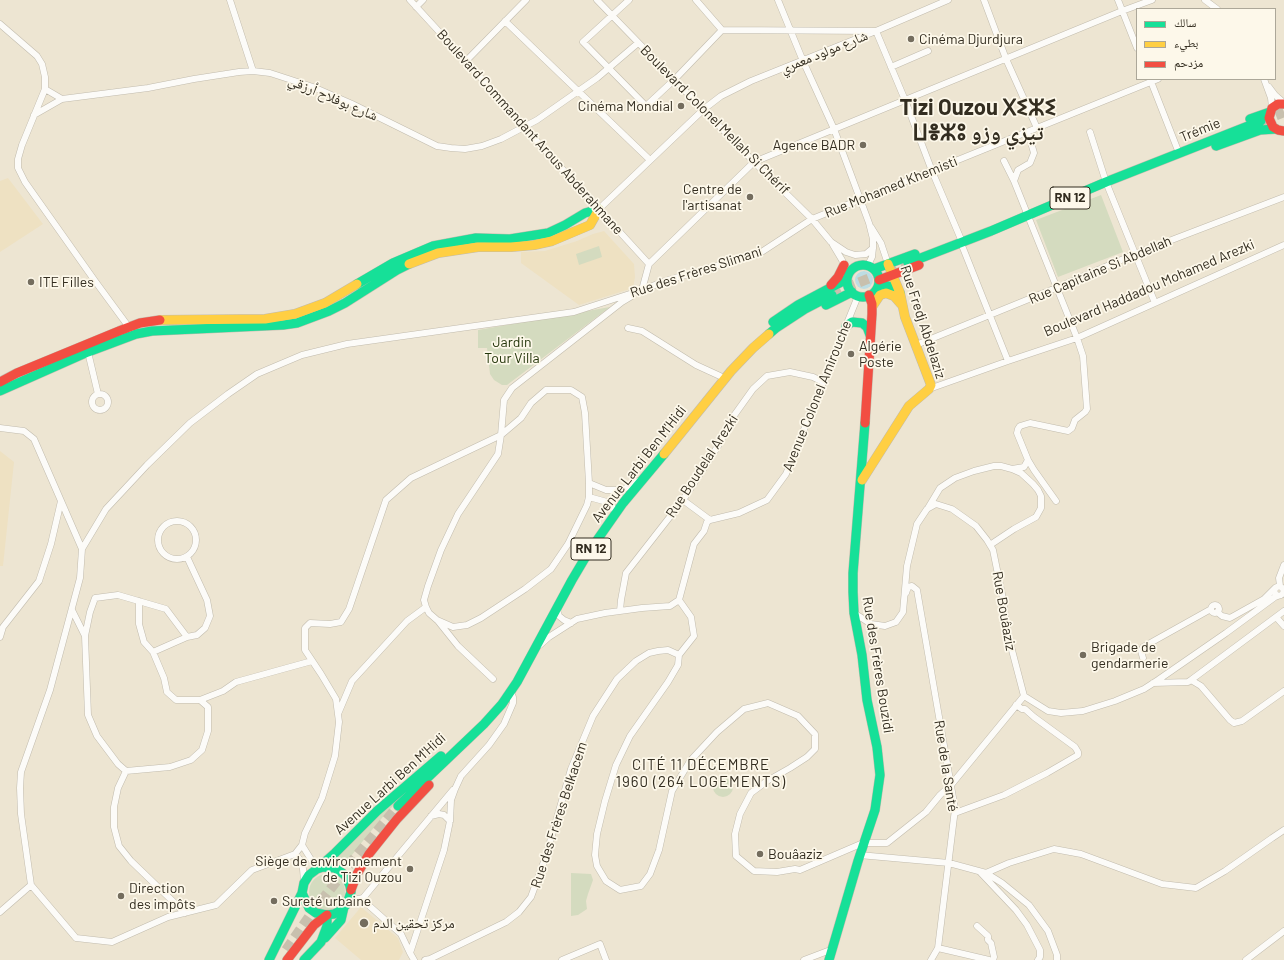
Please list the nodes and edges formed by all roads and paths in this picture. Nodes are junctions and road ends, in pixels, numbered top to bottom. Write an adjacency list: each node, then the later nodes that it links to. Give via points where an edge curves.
1 (230, 0): 31 (street)
2 (410, 0): 14 (street, Boulevard Commandant Arous Abderahmane)
3 (423, 0): 14 (street)
4 (526, 0): 18 (street)
5 (597, 0): 17 (street, Boulevard Colonel Mellah Si Chérif)
6 (629, 0): 17 (street)
7 (696, 0): 20 (street)
8 (778, 0): 21 (street)
9 (948, 0): 22 (street, شارع مولود معمري)
10 (984, 0): 26 (street)
11 (1118, 0): 16 (street)
12 (1152, 0): 16 (street)
13 (1205, 0): 15 (street)
14 (416, 7): 27 (street, Boulevard Commandant Arous Abderahmane)
15 (1216, 8)
16 (1122, 11): 24 (street); 26 (street)
17 (612, 16): 23 (street, Boulevard Colonel Mellah Si Chérif); 30 (street, via 583,42)
18 (505, 21): 27 (street); 36 (street)
19 (0, 24): 35 (street, via 37,56 42,64)
20 (722, 30): 21 (street); 32 (street)
21 (790, 31): 22 (street); 28 (street)
22 (876, 31): 28 (street, شارع مولود معمري); 29 (street)
23 (638, 43): 30 (street, شارع بوفلاح أرزقي); 32 (street, Boulevard Colonel Mellah Si Chérif)
24 (1136, 46)
25 (928, 51): 29 (street)
26 (1006, 59): 38 (street); 45 (street)
27 (466, 61): 44 (street, Boulevard Commandant Arous Abderahmane)
28 (803, 61): 40 (street, شارع مولود معمري, via 745,84 721,96); 46 (street)
29 (891, 67): 38 (street)
30 (608, 68): 32 (street, via 646,106); 36 (street, شارع بوفلاح أرزقي)
31 (253, 71): 37 (street, شارع بوفلاح أرزقي); 44 (street, شارع بوفلاح أرزقي, via 270,73 313,87 437,146 465,149 482,146)
32 (674, 79): 40 (street, Boulevard Colonel Mellah Si Chérif)
33 (1150, 80): 45 (street, Rue Mohamed Khemisti); 50 (street)
34 (1265, 81): 39 (street); 41 (street, via 1272,103)
35 (46, 89): 37 (street); 42 (street)
36 (578, 92): 44 (street, شارع بوفلاح أرزقي); 51 (street)
37 (62, 99): 42 (street, شارع بوفلاح أرزقي)
38 (905, 100): 46 (street); 55 (street)
39 (1284, 103): 41 (main road)
40 (704, 109): 51 (street, شارع مولود معمري); 53 (street, Boulevard Colonel Mellah Si Chérif)
41 (1271, 110): 47 (main road, via 1269,122); 50 (main road, RN 12)
42 (34, 115): 91 (street, via 22,145 18,168 29,188)
43 (1261, 121): 54 (main road, Trémie / RN 12)
44 (524, 127): 60 (street, Boulevard Commandant Arous Abderahmane)
45 (1036, 128): 48 (street, Rue Mohamed Khemisti)
46 (834, 129): 53 (street); 59 (street)
47 (1281, 131): 54 (main road, RN 12, via 1264,128 1166,165)
48 (1028, 132): 55 (street, Rue Mohamed Khemisti); 56 (street, via 1034,153 1030,163 1018,170)
49 (1090, 132): 57 (street)
50 (1177, 148): 54 (main road, RN 12)
51 (650, 160): 60 (street, شارع مولود معمري)
52 (1004, 161): 56 (street)
53 (754, 162): 62 (street, Boulevard Colonel Mellah Si Chérif); 72 (street)
54 (1149, 165): 57 (main road, RN 12)
55 (932, 171): 59 (street, Rue Mohamed Khemisti); 65 (street)
56 (1014, 181): 61 (street)
57 (1106, 182): 61 (main road, RN 12); 70 (street)
58 (1284, 197): 70 (street, Rue Capitaine Si Abdellah)
59 (860, 200): 62 (street, Rue Mohamed Khemisti); 63 (street)
60 (599, 209): 72 (street, Boulevard Commandant Arous Abderahmane); 91 (main road, via 585,213 548,232 510,239 476,238 433,246 394,264 326,303 295,314 265,319 158,320 140,324)
61 (1029, 216): 64 (main road, RN 12); 79 (street)
62 (812, 219): 66 (street, Boulevard Colonel Mellah Si Chérif); 80 (street, Rue des Frères Slimani, via 760,253)
63 (869, 223): 68 (street); 73 (street, via 879,238)
64 (991, 231): 65 (main road, via 973,232); 69 (main road); 71 (main road, RN 12)
65 (960, 237): 73 (main road)
66 (831, 242): 68 (street, Boulevard Colonel Mellah Si Chérif, via 855,255 866,254); 74 (street, Boulevard Colonel Mellah Si Chérif)
67 (1284, 245): 85 (street, Boulevard Haddadou Mohamed Arezki)
68 (873, 248): 75 (street)
69 (963, 248): 76 (main road); 88 (street)
70 (1135, 254): 79 (street, Rue Capitaine Si Abdellah); 85 (street)
71 (908, 263)
72 (649, 264): 80 (street)
73 (888, 264): 75 (main road); 76 (main road, Rue Fredj Abdelaziz)
74 (844, 265): 77 (street, Boulevard Colonel Mellah Si Chérif); 81 (main road)
75 (871, 267): 77 (main road, via 855,267); 78 (main road, via 877,272)
76 (893, 275): 78 (main road); 82 (main road, Rue Fredj Abdelaziz)
77 (847, 278): 81 (main road, Avenue Larbi Ben M'Hidi); 83 (main road, via 848,285)
78 (879, 282): 82 (main road); 84 (main road)
79 (1056, 288): 88 (street, Rue Capitaine Si Abdellah); 93 (street)
80 (642, 290): 105 (street, via 622,302 512,388 504,400); 119 (street, Rue des Frères Slimani, via 574,312 347,344 302,356 258,374 190,424 147,465 106,509)
81 (831, 291): 97 (main road, Avenue Larbi Ben M'Hidi, via 794,308 755,336); 100 (main road, Avenue Larbi Ben M'Hidi / RN 12, via 768,334)
82 (900, 293): 86 (main road, Rue Fredj Abdelaziz)
83 (855, 294): 84 (main road); 89 (street, Avenue Colonel Amirouche); 100 (main road, Avenue Larbi Ben M'Hidi, via 817,310 779,334 729,380)
84 (869, 296): 87 (main road, Rue des Frères Bouzidi)
85 (1155, 303): 93 (street, Boulevard Haddadou Mohamed Arezki)
86 (901, 304): 87 (main road, via 894,296 886,293 880,295); 94 (main road, Rue Fredj Abdelaziz)
87 (872, 307): 92 (main road, Rue des Frères Bouzidi)
88 (990, 316): 94 (street, Rue Capitaine Si Abdellah); 96 (street)
89 (846, 326): 92 (main road, via 852,322 862,322 867,327); 99 (street, Avenue Colonel Amirouche)
90 (628, 328): 97 (street, via 642,331 696,365)
91 (132, 331): 95 (main road); 98 (main road)
92 (870, 337): 109 (main road, Rue des Frères Bouzidi)
93 (1077, 338): 96 (street, Boulevard Haddadou Mohamed Arezki); 106 (street, via 1082,356 1087,409 1068,430 1030,423 1020,426 1017,433)
94 (916, 345): 101 (main road, Rue Fredj Abdelaziz, via 931,383)
95 (88, 352): 102 (main road); 103 (street)
96 (1008, 361): 101 (street, Boulevard Haddadou Mohamed Arezki)
97 (720, 376): 100 (main road, Avenue Larbi Ben M'Hidi)
98 (0, 382)
99 (823, 382): 113 (street, Rue Boudelal Arezki, via 790,372 767,376 753,389 733,417 718,446); 117 (street, Avenue Colonel Amirouche, via 786,474 767,500 739,513)
100 (717, 387): 108 (main road, Avenue Larbi Ben M'Hidi / RN 12)
101 (929, 389): 109 (main road, Boulevard Haddadou Mohamed Arezki, via 910,406)
102 (0, 391)
103 (98, 394)
104 (0, 428): 112 (street, via 24,431 34,439)
105 (501, 435): 110 (street, via 521,418 531,403 546,390 571,390 582,397); 126 (street, via 498,454 458,514 441,550 424,600); 143 (street, via 411,478 386,500 349,609 341,622 310,623 305,628 305,650)
106 (1028, 460): 107 (street, via 1024,468); 114 (street)
107 (1012, 469): 115 (street, via 994,466 954,478 940,488); 118 (street, via 1033,484 1041,496 1041,508 1036,517)
108 (644, 477): 110 (street, via 624,489 606,490); 116 (main road, Avenue Larbi Ben M'Hidi / RN 12)
109 (861, 481): 131 (main road, Rue des Frères Bouzidi, via 853,573)
110 (589, 483): 111 (street)
111 (589, 497): 116 (street, via 606,502); 133 (street, via 568,544 551,569 526,589 468,625 453,628)
112 (61, 500): 119 (street); 138 (street, via 52,544 39,581 3,627)
113 (683, 500): 117 (street); 129 (street, Rue Boudelal Arezki, via 626,573)
114 (1056, 501)
115 (927, 509): 118 (street, Rue Bouâaziz, via 936,504 952,509 976,526); 123 (street, via 917,524 912,543)
116 (616, 513): 128 (main road, Avenue Larbi Ben M'Hidi / RN 12, via 580,567)
117 (710, 520): 124 (street, via 694,544)
118 (990, 545): 149 (street, Rue Bouâaziz, via 1003,599 1006,631)
119 (82, 549): 127 (street, via 80,578)
120 (187, 557): 120 (street, via 196,544 191,527 179,521 166,524 158,535 162,553 179,560); 137 (street, via 207,600 210,616 205,628 197,635)
121 (1284, 565): 122 (street, via 1279,578)
122 (1280, 591): 142 (street, via 1230,618 1214,611 1143,647); 146 (street, via 1207,647)
123 (905, 594): 131 (street, via 903,612 896,622 885,626 870,624); 155 (street, Rue de la Santé, via 912,586 917,590)
124 (679, 600): 129 (street, via 670,606); 141 (street, via 691,617 694,636)
125 (139, 602): 136 (street, via 118,595 95,598); 137 (street, via 166,609); 140 (street, via 139,624 144,642)
126 (426, 607): 133 (street); 152 (street, via 408,621 352,681)
127 (72, 610): 136 (street); 170 (street, via 50,690 21,772 21,814)
128 (556, 610): 134 (street, via 559,616); 139 (main road, Avenue Larbi Ben M'Hidi / RN 12)
129 (620, 611): 134 (street, via 577,619)
130 (1284, 611): 132 (street)
131 (854, 613): 162 (main road, Rue des Frères Bouzidi, via 880,775 875,810)
132 (1276, 617): 135 (street); 145 (street)
133 (437, 620): 144 (street, via 458,646)
134 (571, 623): 139 (street)
135 (1284, 626)
136 (85, 636): 154 (street, via 88,715 98,736)
137 (188, 637): 140 (street)
138 (0, 638)
139 (535, 650): 147 (main road, Avenue Larbi Ben M'Hidi / RN 12)
140 (153, 652): 150 (street, via 167,692 176,700)
141 (679, 655): 162 (street, via 678,664 668,682 630,736 616,766 597,834 595,855 597,866 606,881 620,890 641,886 650,874 659,850 672,791 690,761 717,732 744,709 768,703 798,716 814,734 814,748 807,757 751,793 740,814 735,834 736,856 754,871 800,870); 190 (street, Rue des Frères Belkacem, via 668,650 658,651 636,661 617,679 597,709 571,769 538,880 531,897 519,912 492,930)
142 (1143, 658)
143 (312, 661): 150 (street, via 236,682); 152 (street, via 336,699)
144 (493, 679)
145 (1191, 680): 146 (street); 148 (street, via 1201,686 1234,723 1242,721)
146 (1153, 684): 149 (street, via 1115,701 1083,711 1048,711)
147 (510, 691): 153 (main road, Avenue Larbi Ben M'Hidi / RN 12); 156 (street, via 514,700 513,706 504,724 461,776)
148 (1284, 691)
149 (1024, 696): 151 (street)
150 (200, 700): 154 (street, via 208,707 208,731 202,750 191,760 170,767)
151 (1016, 705): 155 (street); 158 (street, via 1075,747 1078,754 1010,792)
152 (338, 716): 163 (street, via 335,756 322,798)
153 (484, 724): 157 (main road, Avenue Larbi Ben M'Hidi / RN 12); 167 (main road, Avenue Larbi Ben M'Hidi, via 472,730 402,788); 173 (main road, Avenue Larbi Ben M'Hidi, via 474,741 410,804 376,844 357,874)
154 (126, 771): 175 (street, via 118,788 114,807 117,842 131,861)
155 (951, 785): 158 (street, Rue de la Santé); 162 (street, via 926,812 887,843)
156 (454, 789): 159 (street); 160 (street)
157 (398, 806)
158 (955, 813): 166 (street, Rue de la Santé)
159 (430, 817): 160 (street, via 439,814); 172 (street)
160 (450, 821): 183 (street, via 444,850)
161 (1284, 830): 168 (street, via 1196,888 1162,884 1081,854 1054,849)
162 (864, 843): 165 (main road, Rue des Frères Bouzidi)
163 (302, 845): 164 (street); 167 (street)
164 (295, 854): 169 (street, via 304,869); 175 (street, via 252,870 216,906)
165 (859, 855): 166 (street); 181 (main road, Rue des Frères Bouzidi)
166 (949, 863): 168 (street); 180 (street, Rue de la Santé)
167 (317, 869): 169 (main road); 173 (main road, via 329,867 340,871 348,880)
168 (983, 872): 198 (street, via 1027,925 1040,950); 199 (street, via 1002,883 1029,905 1048,931)
169 (304, 883): 171 (main road)
170 (31, 886): 174 (street); 175 (street, via 76,938 112,942 168,917)
171 (302, 893): 176 (main road, via 309,908 316,913); 185 (main road)
172 (363, 898): 173 (street); 183 (street, via 401,934)
173 (348, 900): 176 (main road, via 340,911); 179 (main road, Avenue Larbi Ben M'Hidi, via 340,920)
174 (0, 912)
175 (185, 913)
176 (327, 915): 179 (main road, via 327,926); 187 (main road, via 314,925)
177 (977, 926): 197 (street, via 988,936)
178 (1284, 932): 200 (street)
179 (321, 942): 188 (main road, Avenue Larbi Ben M'Hidi)
180 (938, 948): 184 (street); 195 (street, Rue de la Santé)
181 (833, 949): 193 (street); 194 (main road, Rue des Frères Bouzidi)
182 (286, 950): 186 (main road)
183 (410, 953): 189 (street)
184 (959, 957): 196 (street)
185 (269, 960)
186 (280, 960)
187 (287, 960)
188 (304, 960)
189 (414, 960)
190 (425, 960)
191 (562, 960): 192 (street, via 600,944)
192 (606, 960)
193 (804, 960)
194 (830, 960)
195 (931, 960)
196 (989, 960)
197 (993, 960)
198 (1038, 960)
199 (1057, 960)
200 (1246, 960)

